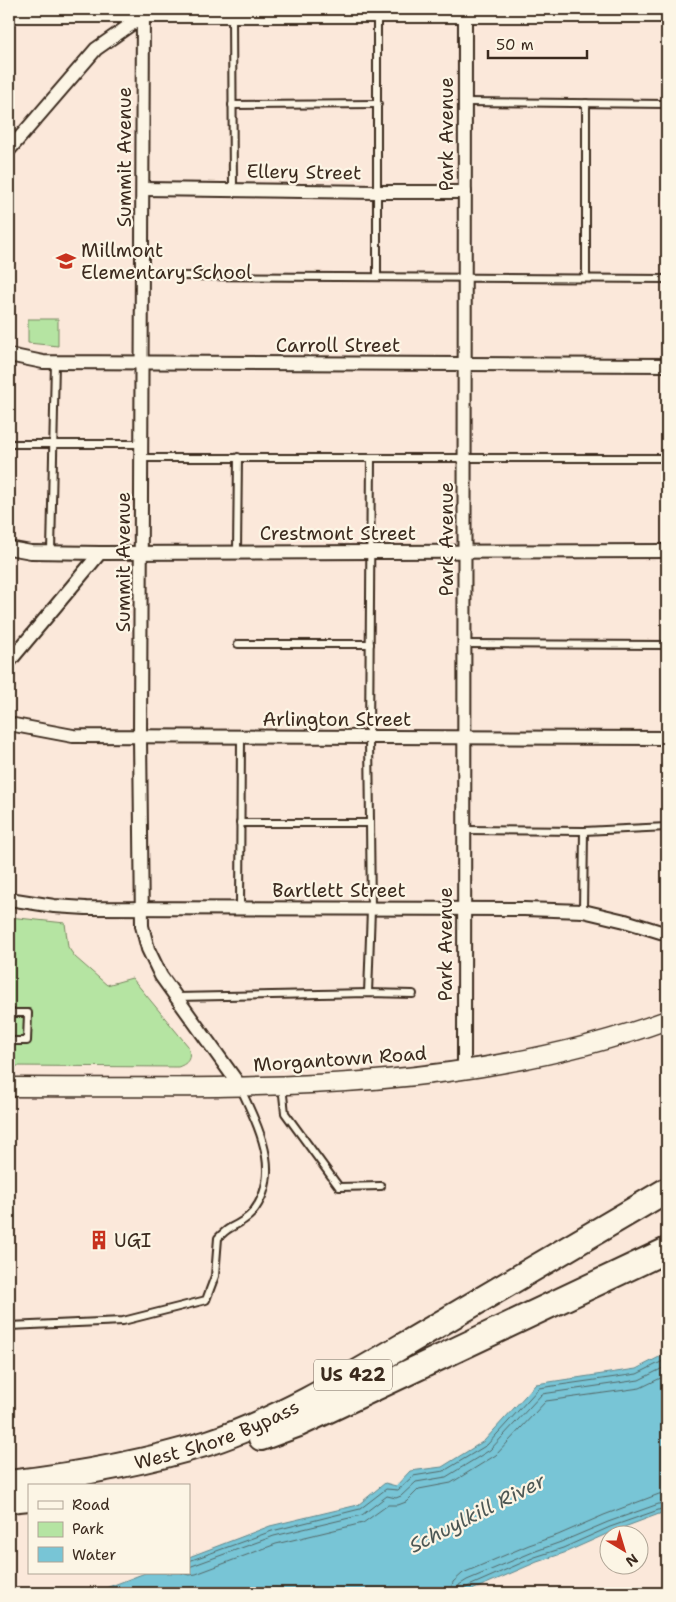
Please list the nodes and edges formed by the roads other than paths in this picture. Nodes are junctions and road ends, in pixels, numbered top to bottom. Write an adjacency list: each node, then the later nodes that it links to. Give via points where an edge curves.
1 (62, 12): 2 (street); 8 (street)
2 (143, 12): 6 (street); 15 (street, via 96,49); 16 (street, Summit Avenue)
3 (306, 12): 6 (street); 7 (street)
4 (465, 12): 5 (street); 7 (street); 10 (street, Park Avenue)
5 (599, 12): 9 (street)
6 (232, 15): 14 (lane)
7 (377, 15): 12 (lane)
8 (9, 16)
9 (667, 16)
10 (465, 102): 11 (lane); 19 (street, Park Avenue)
11 (586, 103): 13 (lane); 23 (lane)
12 (378, 104): 14 (lane); 18 (lane)
13 (667, 104)
14 (232, 105): 17 (lane)
15 (9, 150)
16 (143, 189): 17 (street, Ellery Street); 27 (street, Summit Avenue)
17 (233, 189): 18 (street, Ellery Street)
18 (377, 192): 19 (street, Ellery Street); 21 (lane)
19 (465, 192): 22 (street, Park Avenue)
20 (184, 276): 21 (lane)
21 (377, 276): 22 (lane)
22 (465, 277): 23 (lane); 28 (street, Park Avenue)
23 (586, 278): 24 (lane)
24 (667, 279)
25 (9, 355): 26 (street, Carroll Street)
26 (55, 362): 27 (street, Carroll Street); 32 (lane)
27 (143, 362): 28 (street, Carroll Street); 31 (street, Summit Avenue)
28 (465, 365): 29 (street, Carroll Street); 36 (street, Park Avenue)
29 (667, 365)
30 (9, 444): 32 (lane)
31 (142, 444): 32 (lane); 34 (street, Summit Avenue)
32 (53, 445): 40 (lane)
33 (238, 457): 34 (lane); 35 (lane); 42 (lane)
34 (142, 458): 41 (street, Summit Avenue)
35 (371, 458): 36 (lane); 43 (lane)
36 (464, 458): 37 (lane); 44 (street, Park Avenue)
37 (667, 458)
38 (9, 548): 40 (street, Crestmont Street)
39 (667, 551): 44 (street, Crestmont Street)
40 (51, 552): 45 (street, Crestmont Street)
41 (142, 552): 42 (street, Crestmont Street); 45 (street, Crestmont Street); 52 (street, Summit Avenue)
42 (238, 552): 43 (street, Crestmont Street)
43 (370, 552): 44 (street, Crestmont Street); 47 (lane)
44 (464, 552): 48 (street, Park Avenue)
45 (100, 553): 50 (street)
46 (238, 644): 47 (lane)
47 (370, 644): 54 (lane)
48 (464, 644): 49 (lane); 55 (street, Park Avenue)
49 (667, 645)
50 (9, 662)
51 (9, 724): 52 (street, Arlington Street, via 73,736)
52 (140, 737): 53 (street, Arlington Street); 65 (street, Summit Avenue)
53 (241, 737): 54 (street, Arlington Street); 57 (lane)
54 (369, 738): 55 (street, Arlington Street); 58 (lane)
55 (464, 738): 56 (street, Arlington Street); 60 (street, Park Avenue)
56 (667, 738)
57 (240, 823): 58 (lane); 63 (lane)
58 (370, 823): 66 (lane)
59 (667, 827): 61 (lane)
60 (464, 830): 61 (lane); 64 (street, Park Avenue)
61 (584, 831): 67 (lane)
62 (9, 899): 65 (street, Bartlett Street, via 54,906)
63 (240, 908): 65 (street, Bartlett Street); 66 (street, Bartlett Street)
64 (464, 908): 66 (street, Bartlett Street); 67 (street, Bartlett Street); 75 (street, Park Avenue)
65 (141, 909): 71 (street, Summit Avenue, via 150,956)
66 (371, 909): 69 (lane)
67 (583, 911): 68 (street, Bartlett Street)
68 (667, 934)
69 (368, 993): 70 (lane); 71 (lane)
70 (413, 994)
71 (176, 997): 77 (street, Summit Avenue)
72 (9, 1013): 74 (lane, via 28,1013 28,1041)
73 (667, 1020): 75 (main road, Morgantown Road, via 574,1048)
74 (9, 1041)
75 (464, 1070): 76 (main road, Morgantown Road, via 372,1081)
76 (282, 1085): 77 (main road, Morgantown Road); 79 (lane, via 286,1114 339,1187)
77 (240, 1086): 78 (main road, Morgantown Road); 86 (lane, via 265,1148 268,1167 266,1187 251,1214 218,1238 215,1276 206,1300 123,1321)
78 (9, 1087)
79 (381, 1186)
80 (667, 1190): 84 (highway, West Shore Bypass / US 422)
81 (667, 1199): 84 (highway)
82 (667, 1240): 85 (highway)
83 (667, 1250): 85 (highway, West Shore Bypass / US 422)
84 (542, 1264): 87 (highway, West Shore Bypass / US 422, via 337,1384 248,1427 209,1442 140,1461)
85 (548, 1306): 88 (highway, West Shore Bypass / US 422, via 299,1424 206,1459)
86 (9, 1326)
87 (9, 1483)
88 (107, 1484)
89 (28, 1498): 90 (highway)
90 (9, 1500)

